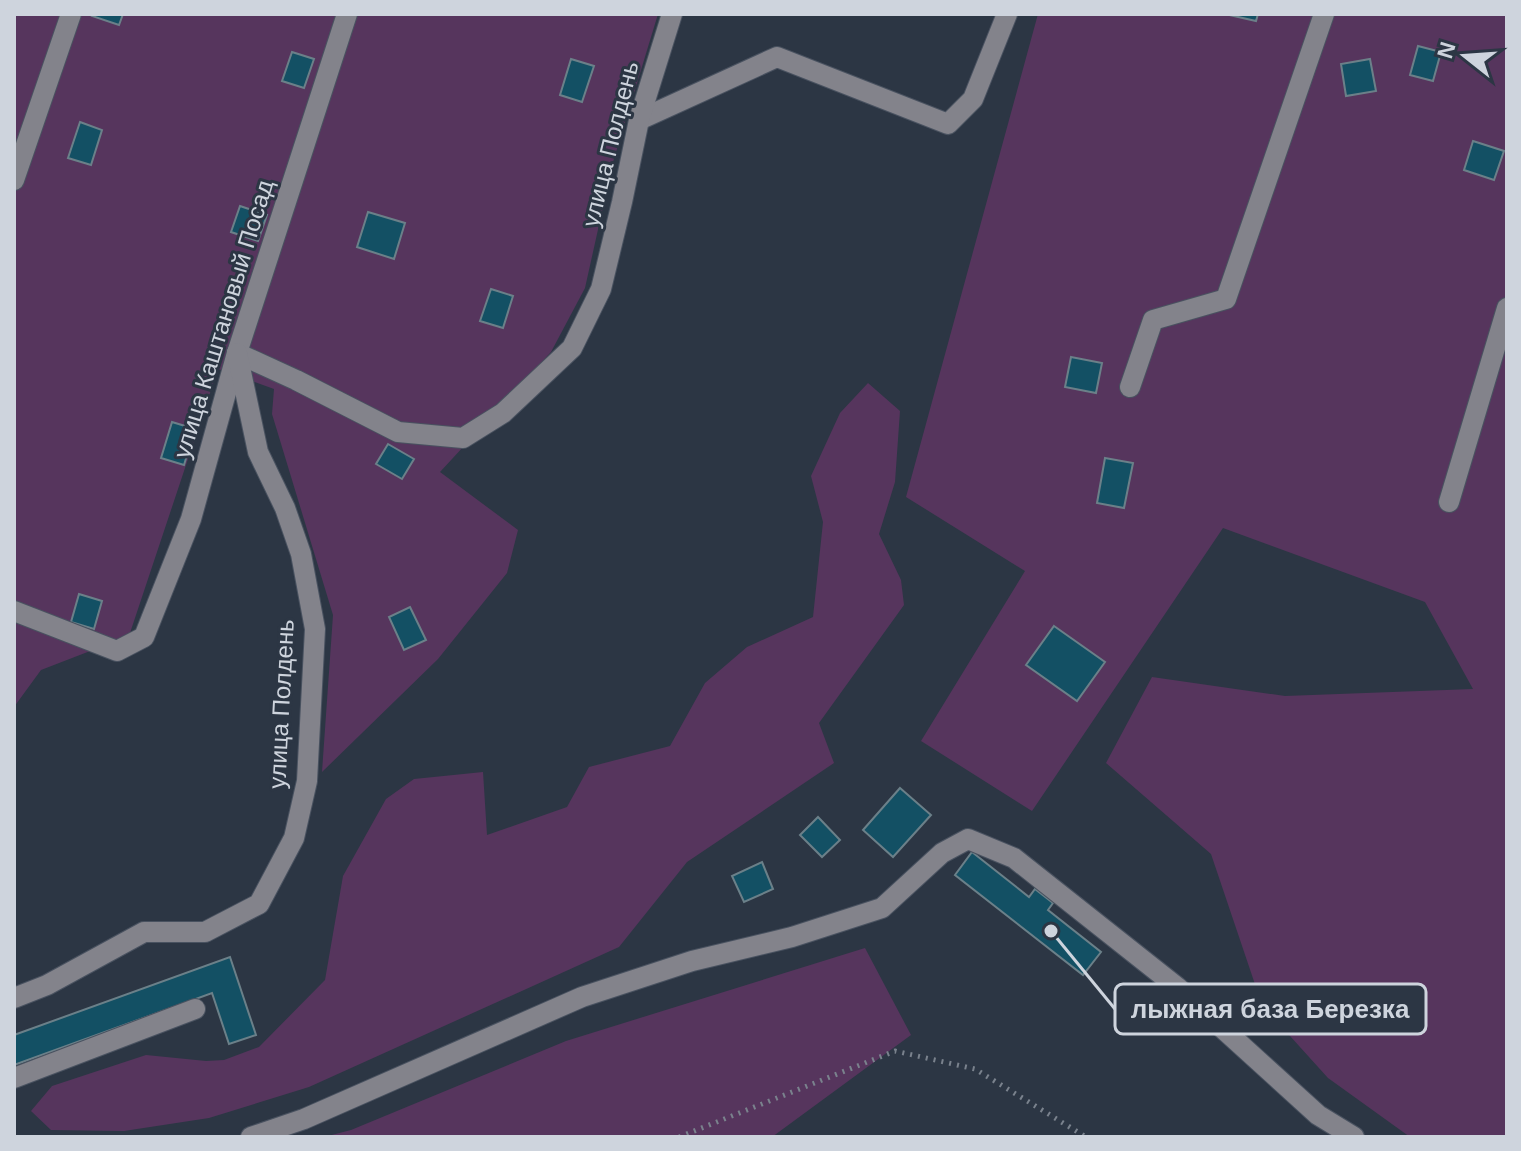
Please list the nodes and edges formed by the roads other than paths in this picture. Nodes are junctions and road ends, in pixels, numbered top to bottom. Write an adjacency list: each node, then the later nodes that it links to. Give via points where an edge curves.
1 (71, 14): 7 (street)
2 (347, 14): 9 (street, улица Каштановый Посад)
3 (672, 14): 6 (street, улица Полдень)
4 (1007, 14): 6 (street, via 973,99 948,124 777,57)
5 (1324, 14): 10 (street, via 1226,299 1153,320)
6 (639, 120): 9 (street, улица Полдень, via 601,289 572,348 503,413 463,438 398,432)
7 (14, 180)
8 (1507, 308): 11 (street)
9 (237, 353): 12 (street, улица Каштановый Посад, via 191,519 144,637 117,651); 13 (street, улица Полдень, via 258,452 301,554 315,629 307,781 294,838 259,904 205,932 144,932)
10 (1130, 387)
11 (1449, 502)
12 (14, 611)
13 (14, 998)
14 (195, 1009): 15 (street)
15 (14, 1078)
16 (251, 1137): 17 (street, via 304,1119 582,997 882,908 942,853 968,839 1014,858 1177,987 1318,1115)
17 (1354, 1137)

